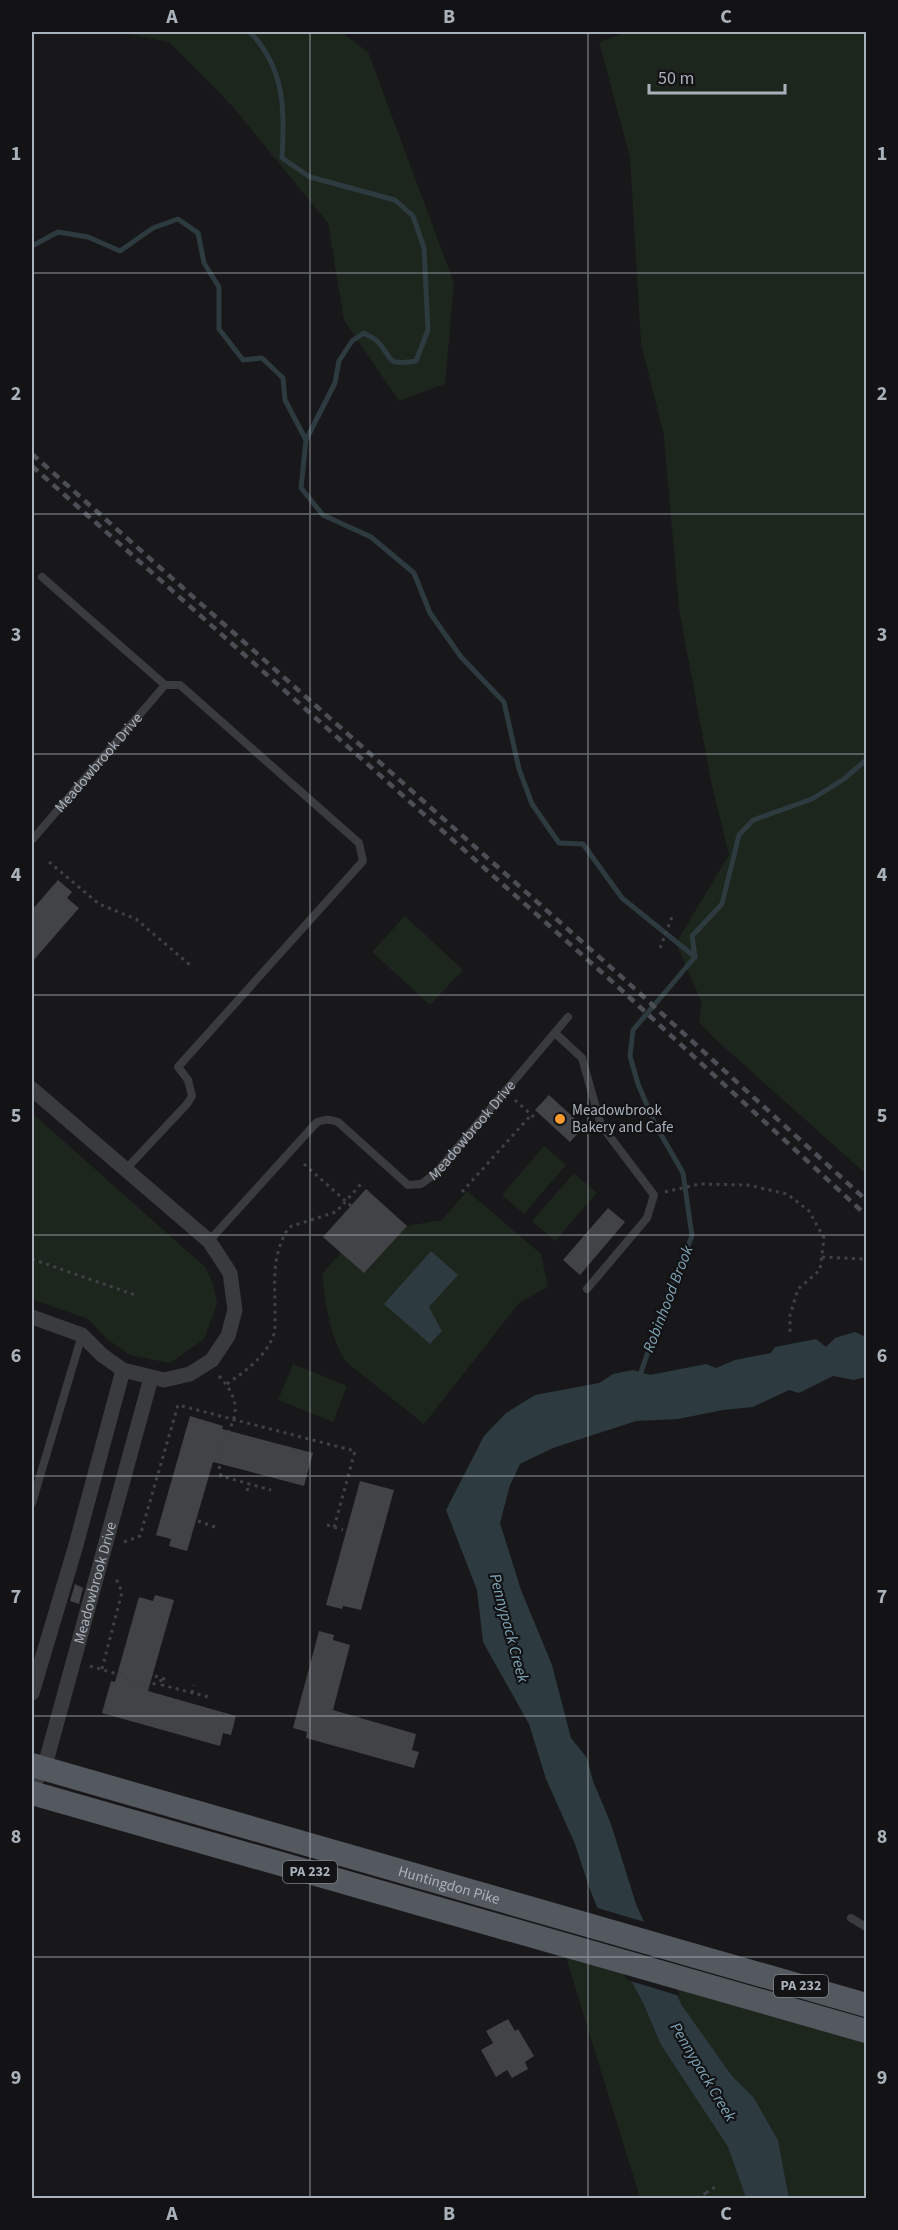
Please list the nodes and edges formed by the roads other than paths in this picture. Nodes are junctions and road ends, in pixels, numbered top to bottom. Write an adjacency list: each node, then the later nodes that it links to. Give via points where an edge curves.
1 (42, 577): 2 (lane)
2 (165, 685): 3 (lane, Meadowbrook Drive); 7 (lane, via 180,685 359,843 363,861 178,1067 188,1080 192,1096)
3 (32, 840)
4 (568, 1017): 5 (lane, Meadowbrook Drive)
5 (555, 1033): 8 (lane, Meadowbrook Drive, via 435,1174 421,1184 408,1185 338,1122 324,1119 317,1122); 9 (lane, via 582,1058 601,1125 654,1195 647,1218)
6 (32, 1089): 7 (street)
7 (126, 1170): 8 (street)
8 (209, 1241): 13 (street, via 230,1273 235,1310 228,1336 212,1360 190,1374 164,1380)
9 (587, 1289)
10 (32, 1317): 11 (street)
11 (82, 1335): 12 (street); 14 (lane)
12 (123, 1370): 13 (street); 15 (street, Meadowbrook Drive)
13 (151, 1378): 16 (street, Meadowbrook Drive)
14 (32, 1503)
15 (32, 1693)
16 (36, 1773): 20 (main road, Huntingdon Pike / PA 232)
17 (32, 1793): 21 (main road, Huntingdon Pike / PA 232)
18 (851, 1918): 19 (lane)
19 (867, 1927)
20 (856, 1999)
21 (867, 2031)

